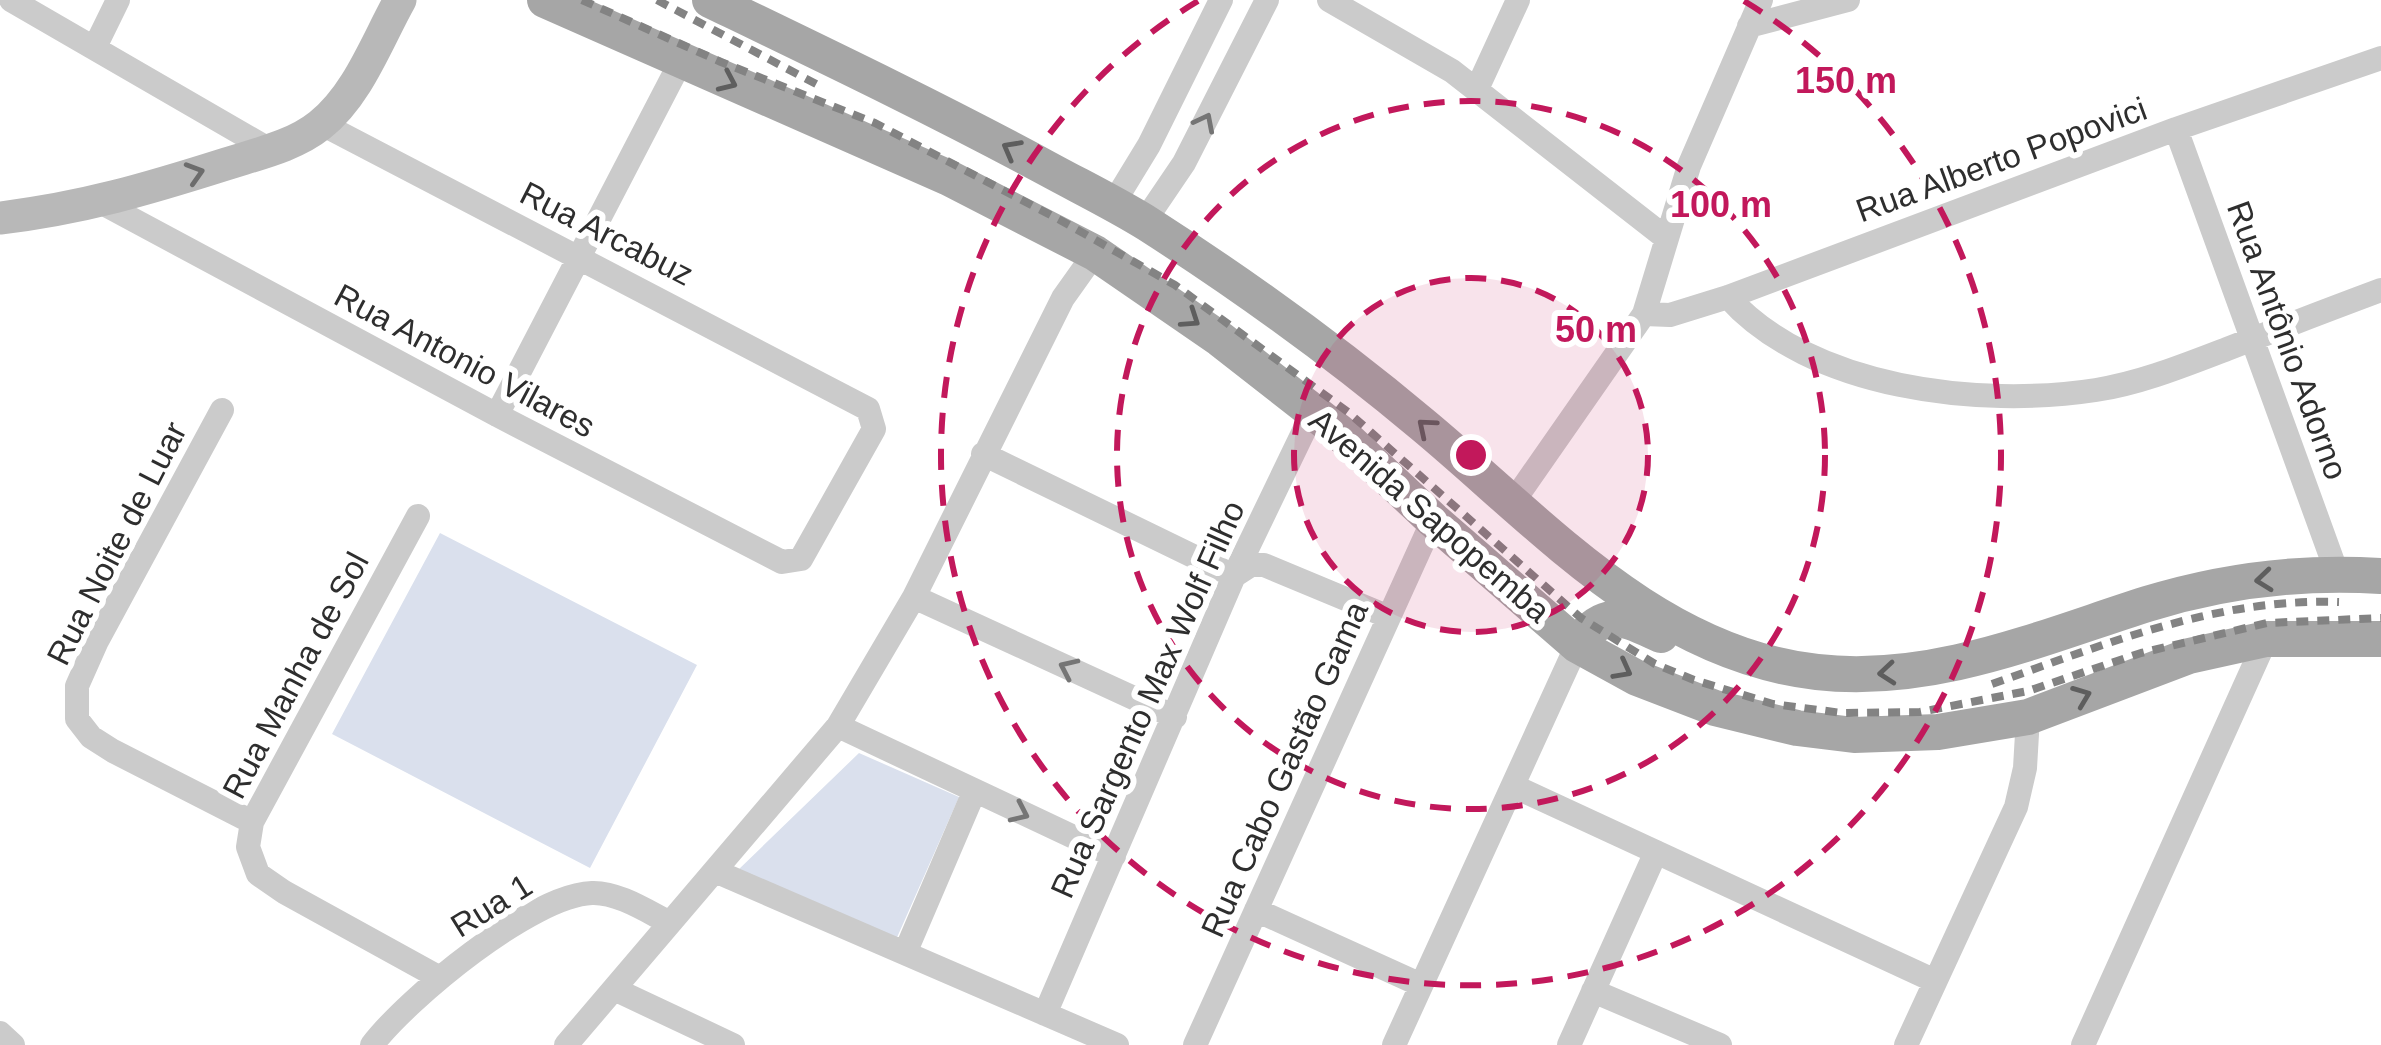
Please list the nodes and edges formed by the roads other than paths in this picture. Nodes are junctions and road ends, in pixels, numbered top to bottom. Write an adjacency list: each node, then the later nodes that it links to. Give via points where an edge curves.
1 (11, 0): 13 (street)
2 (118, 0): 13 (street)
3 (400, 0): 17 (street, via 348,95)
4 (545, 0): 15 (main road, Avenida Sapopemba)
5 (710, 0): 21 (main road, Avenida Sapopemba, one-way to 5, via 930,104)
6 (1221, 0): 21 (street, via 1149,146)
7 (1267, 0): 21 (street, one-way to 7, via 1184,163)
8 (1329, 0): 16 (street)
9 (1518, 0): 16 (street)
10 (1761, 0): 12 (street)
11 (1848, 0): 12 (street)
12 (1749, 26): 23 (street)
13 (95, 47): 19 (street)
14 (2381, 58): 18 (street, Rua Alberto Popovici)
15 (682, 61): 24 (main road, Avenida Sapopemba, one-way to 24, via 949,178); 25 (street)
16 (1477, 89): 23 (street)
17 (322, 124): 19 (street); 25 (street, Rua Arcabuz)
18 (2176, 129): 27 (street, Rua Alberto Popovici); 29 (street, Rua Antônio Adorno)
19 (270, 150): 20 (street, one-way to 19)
20 (102, 203): 22 (street); 32 (street, Rua Antonio Vilares)
21 (1129, 213): 24 (main road, via 1101,229); 34 (main road, Avenida Sapopemba, one-way to 21, via 1277,310)
22 (0, 218)
23 (1666, 238): 28 (street)
24 (1095, 254): 31 (main road, Avenida Sapopemba, one-way to 31); 33 (street)
25 (580, 256): 32 (street); 37 (street, Rua Arcabuz, via 868,409 874,429)
26 (2381, 290): 29 (street)
27 (1728, 296): 28 (street, Rua Alberto Popovici, via 1670,315); 29 (street, via 1770,333 1861,378 1975,394 2097,390)
28 (1644, 314): 34 (street)
29 (2254, 338): 38 (street, Rua Antônio Adorno)
30 (222, 410): 52 (street, Rua Noite de Luar, via 97,641 77,686 77,719 113,751)
31 (1313, 412): 36 (main road, Avenida Sapopemba); 39 (street, Rua Sargento Max Wolf Filho)
32 (496, 415): 37 (street, Rua Antonio Vilares, via 782,562)
33 (982, 454): 39 (street); 41 (street)
34 (1513, 502): 43 (main road, Avenida Sapopemba, via 1623,593)
35 (418, 516): 52 (street, Rua Manha de Sol)
36 (1433, 520): 42 (street, Rua Cabo Gastão Gama); 46 (main road, Avenida Sapopemba)
37 (801, 559)
38 (2337, 573): 40 (main road, Avenida Sapopemba); 43 (main road, Avenida Sapopemba, one-way to 43, via 2245,582 2030,645 1862,676 1758,661)
39 (1234, 576): 42 (street, via 1264,565); 47 (street, Rua Sargento Max Wolf Filho)
40 (2381, 576)
41 (914, 597): 47 (street, one-way to 41); 49 (street)
42 (1389, 617): 56 (street, Rua Cabo Gastão Gama)
43 (1693, 636): 46 (main road, via 1678,641 1607,618)
44 (2266, 639): 45 (main road, Avenida Sapopemba); 48 (main road, Avenida Sapopemba, one-way to 44, via 2189,656); 76 (street)
45 (2381, 639)
46 (1577, 645): 48 (main road, Avenida Sapopemba, one-way to 48, via 1696,701 1797,728 1917,733); 50 (street)
47 (1175, 717): 54 (street, Rua Sargento Max Wolf Filho)
48 (2028, 717): 60 (street, via 2016,807)
49 (838, 726): 51 (street); 55 (street)
50 (1513, 786): 53 (street); 61 (street)
51 (974, 792): 54 (street, one-way to 54); 58 (street)
52 (252, 822): 59 (street, Rua Manha de Sol, via 248,847 258,874)
53 (1656, 852): 60 (street); 63 (street)
54 (1114, 856): 64 (street, Rua Sargento Max Wolf Filho)
55 (715, 871): 57 (street); 58 (street)
56 (1256, 910): 61 (street); 71 (street, Rua Cabo Gastão Gama)
57 (670, 923): 59 (street, Rua 1, via 593,893 548,904); 62 (street)
58 (904, 953): 64 (street)
59 (440, 978): 67 (street, Rua 1)
60 (1935, 981): 75 (street)
61 (1421, 986): 72 (street)
62 (614, 989): 68 (street); 69 (street)
63 (1593, 991): 73 (street); 74 (street)
64 (1045, 1014): 70 (street)
65 (0, 1033): 66 (street)
66 (13, 1045)
67 (372, 1045)
68 (566, 1045)
69 (734, 1045)
70 (1117, 1045)
71 (1196, 1045)
72 (1394, 1045)
73 (1569, 1045)
74 (1720, 1045)
75 (1906, 1045)
76 (2084, 1045)

